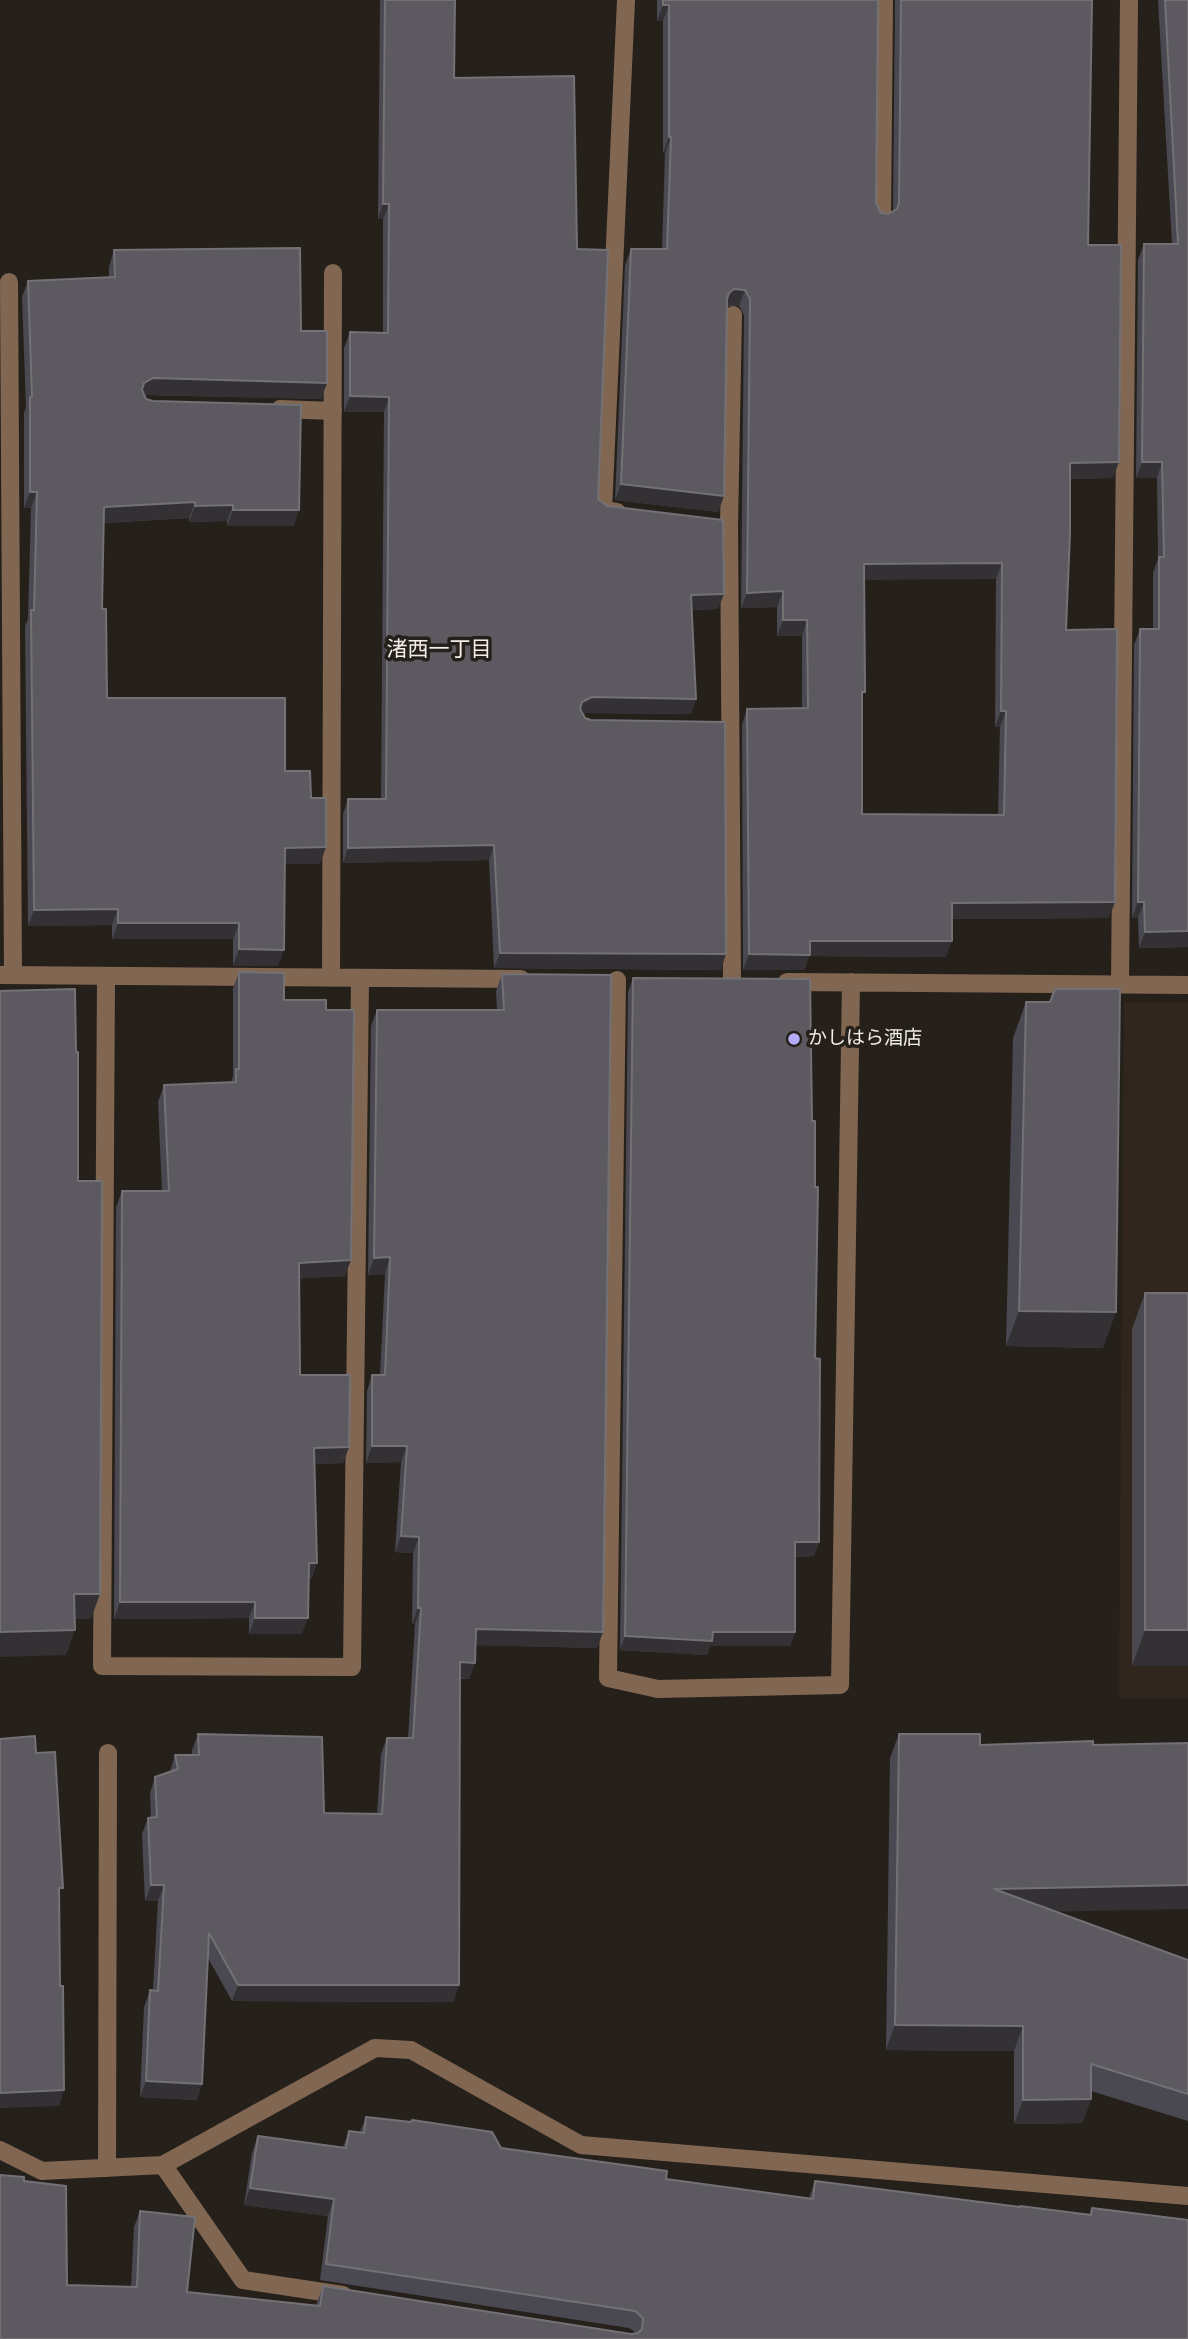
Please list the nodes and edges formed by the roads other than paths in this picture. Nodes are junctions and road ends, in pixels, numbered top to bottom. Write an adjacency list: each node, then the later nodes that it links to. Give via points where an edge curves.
1 (626, 0): 10 (street, via 603,510)
2 (884, 0): 4 (street)
3 (1129, 0): 20 (street)
4 (882, 219)
5 (332, 273): 9 (street)
6 (9, 282): 11 (street)
7 (733, 316): 17 (street, via 722,525)
8 (266, 409): 9 (street)
9 (333, 411): 13 (street)
10 (628, 513)
11 (6, 975): 12 (street)
12 (106, 976): 13 (street); 14 (street, via 102,1666 352,1667)
13 (331, 978): 14 (street)
14 (360, 978): 15 (street)
15 (536, 979)
16 (616, 980): 19 (street, via 608,1678 658,1689 841,1685)
17 (732, 981)
18 (771, 982): 19 (street)
19 (851, 982): 20 (street)
20 (1120, 984): 21 (street)
21 (1188, 985)
22 (108, 1753): 25 (street)
23 (0, 2150): 25 (street, via 42,2171)
24 (163, 2165): 25 (street); 26 (street, via 375,2049 411,2050 580,2145); 27 (street, via 243,2280)
25 (107, 2168)
26 (1188, 2196)
27 (366, 2299)

